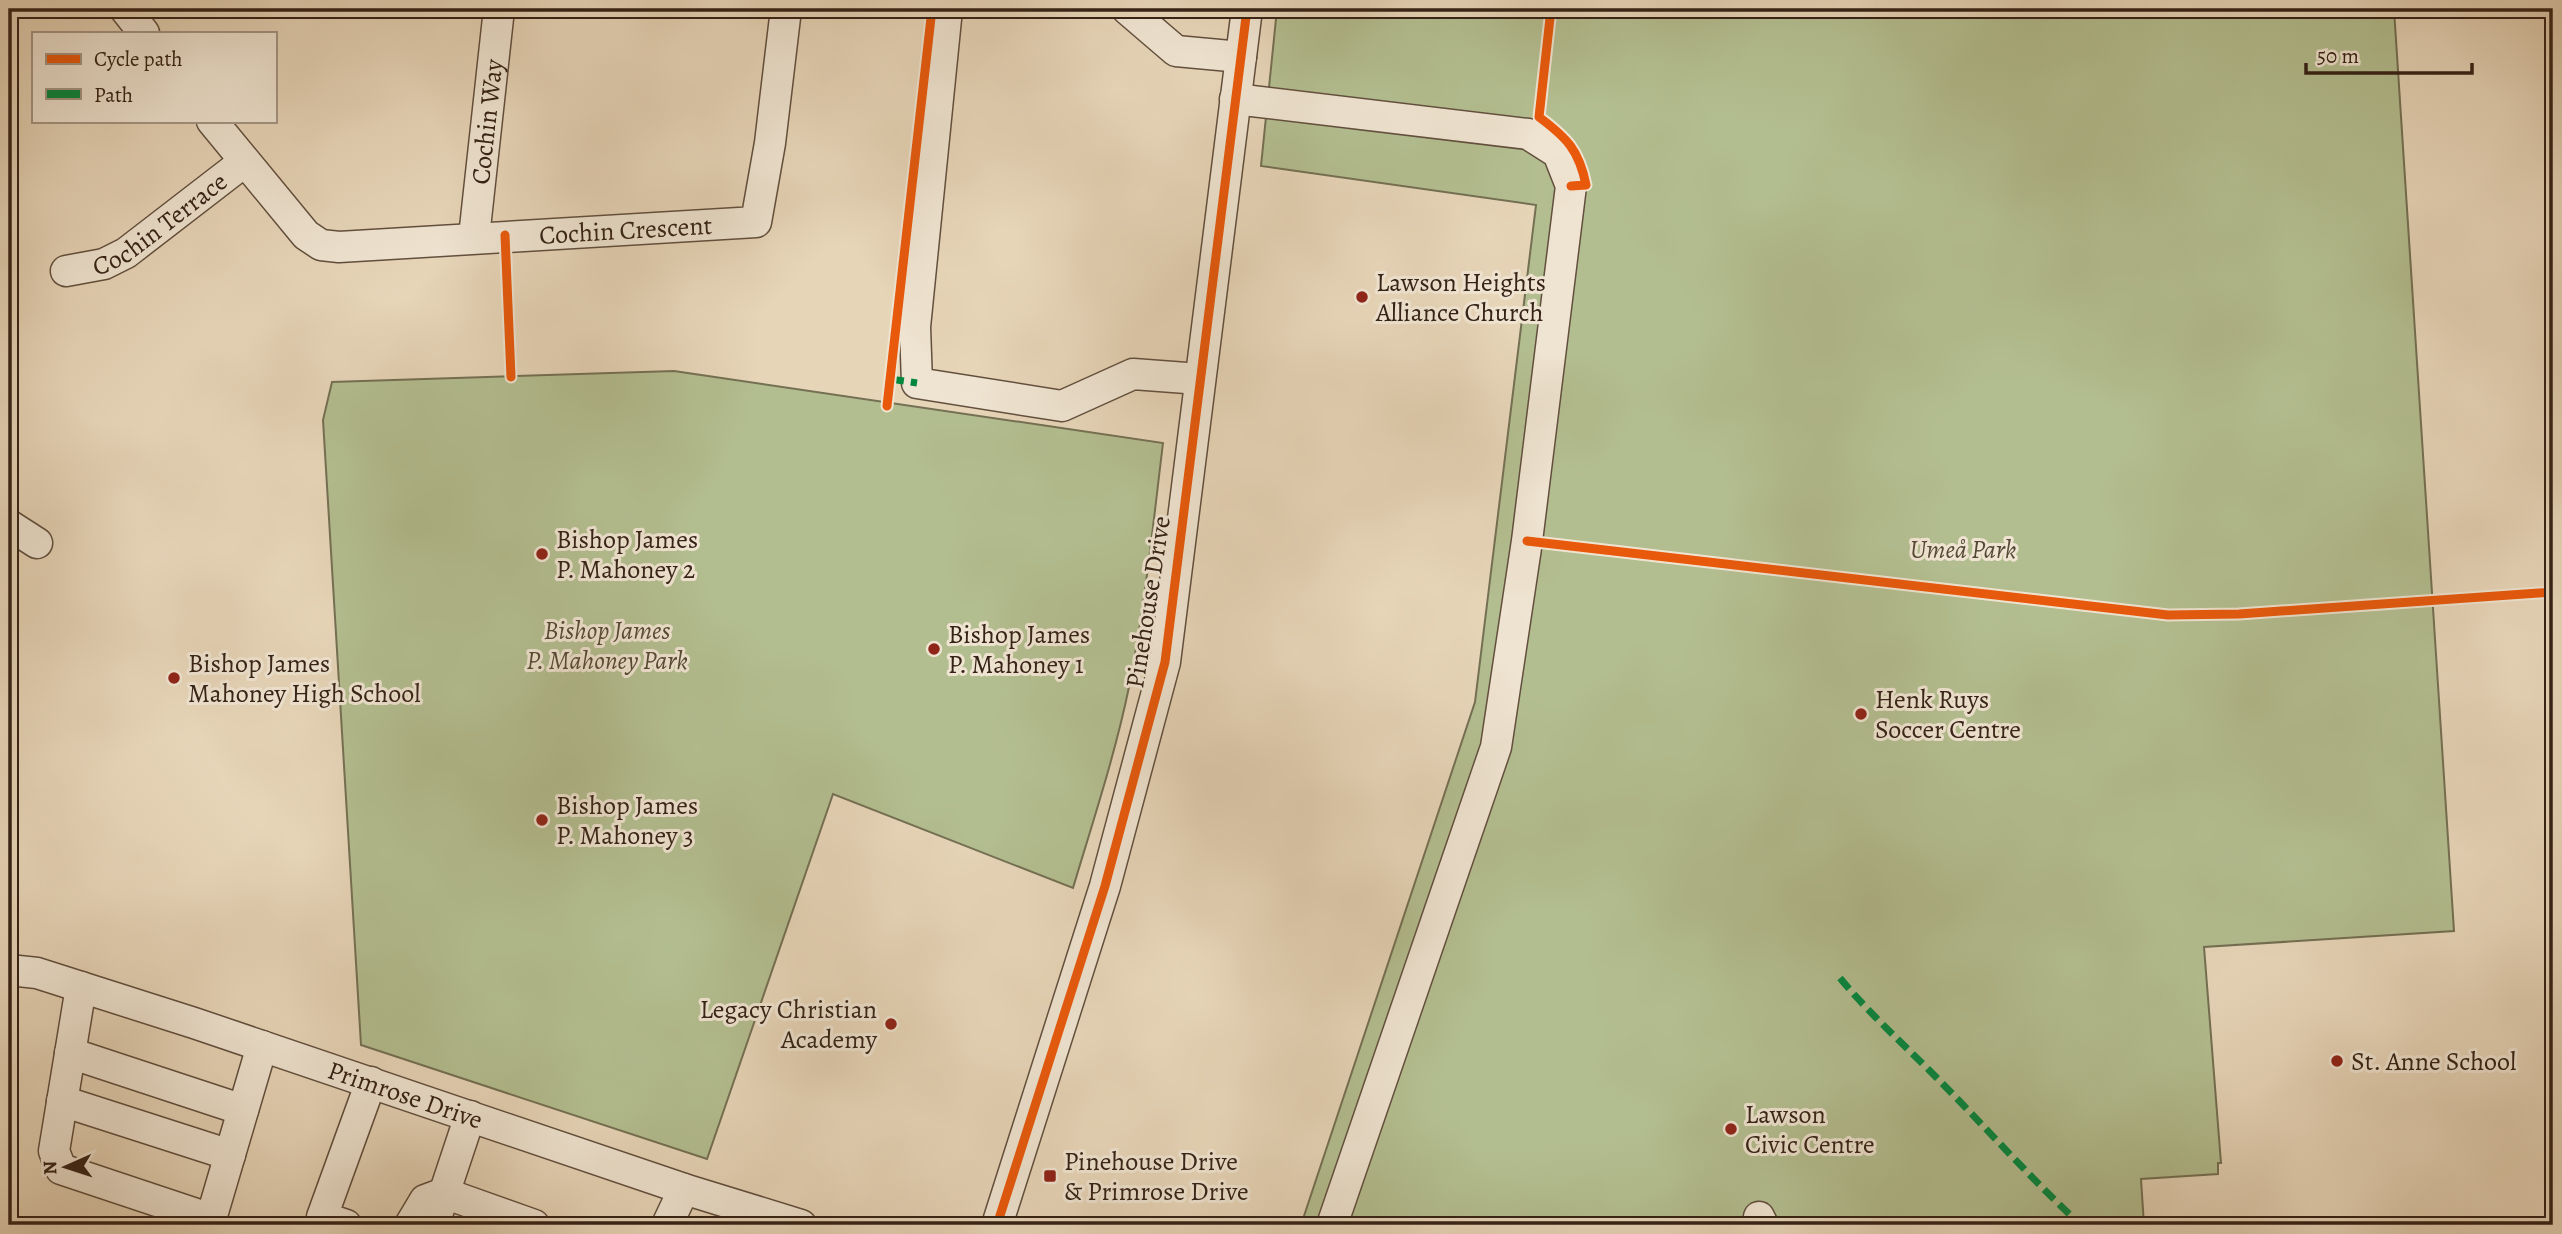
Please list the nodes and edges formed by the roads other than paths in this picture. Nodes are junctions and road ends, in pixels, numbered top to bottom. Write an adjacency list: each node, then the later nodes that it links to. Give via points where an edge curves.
1 (125, 9): 7 (street)
2 (499, 9): 12 (street, Cochin Way)
3 (786, 9): 12 (street, Cochin Crescent, via 756,222)
4 (947, 9): 14 (street, via 915,327 917,383 1062,406 1133,374)
5 (1127, 9): 8 (street, via 1176,51)
6 (1247, 9): 8 (street, Pinehouse Drive)
7 (143, 32)
8 (1241, 57): 9 (street, Pinehouse Drive)
9 (1235, 99): 14 (street, Pinehouse Drive); 36 (street, via 1528,134 1558,153 1571,186 1496,747)
10 (213, 122): 11 (street, Cochin Crescent)
11 (244, 162): 12 (street, Cochin Crescent, via 306,236 321,245); 13 (street, Cochin Terrace, via 126,253 104,264)
12 (474, 237)
13 (66, 271)
14 (1200, 379): 35 (street, Pinehouse Drive, via 1165,662 1105,886)
15 (9, 525): 16 (street)
16 (37, 543)
17 (9, 970): 18 (street, Primrose Drive, via 37,973)
18 (81, 987): 19 (street, Primrose Drive); 20 (street)
19 (262, 1046): 21 (street, Primrose Drive); 23 (street)
20 (70, 1053): 22 (street); 23 (street)
21 (371, 1082): 24 (street, Primrose Drive); 29 (street)
22 (62, 1101): 25 (street); 25 (street, via 54,1151 61,1169 211,1219)
23 (243, 1110): 25 (street)
24 (470, 1116): 26 (street, Primrose Drive); 27 (street)
25 (230, 1155)
26 (684, 1189): 28 (street, Primrose Drive); 33 (street)
27 (444, 1193): 30 (street, via 425,1200); 31 (street); 32 (street)
28 (770, 1221): 34 (street, Primrose Drive)
29 (329, 1222)
30 (410, 1225)
31 (434, 1225)
32 (534, 1225)
33 (667, 1225)
34 (801, 1225)
35 (997, 1225)
36 (1332, 1225)

